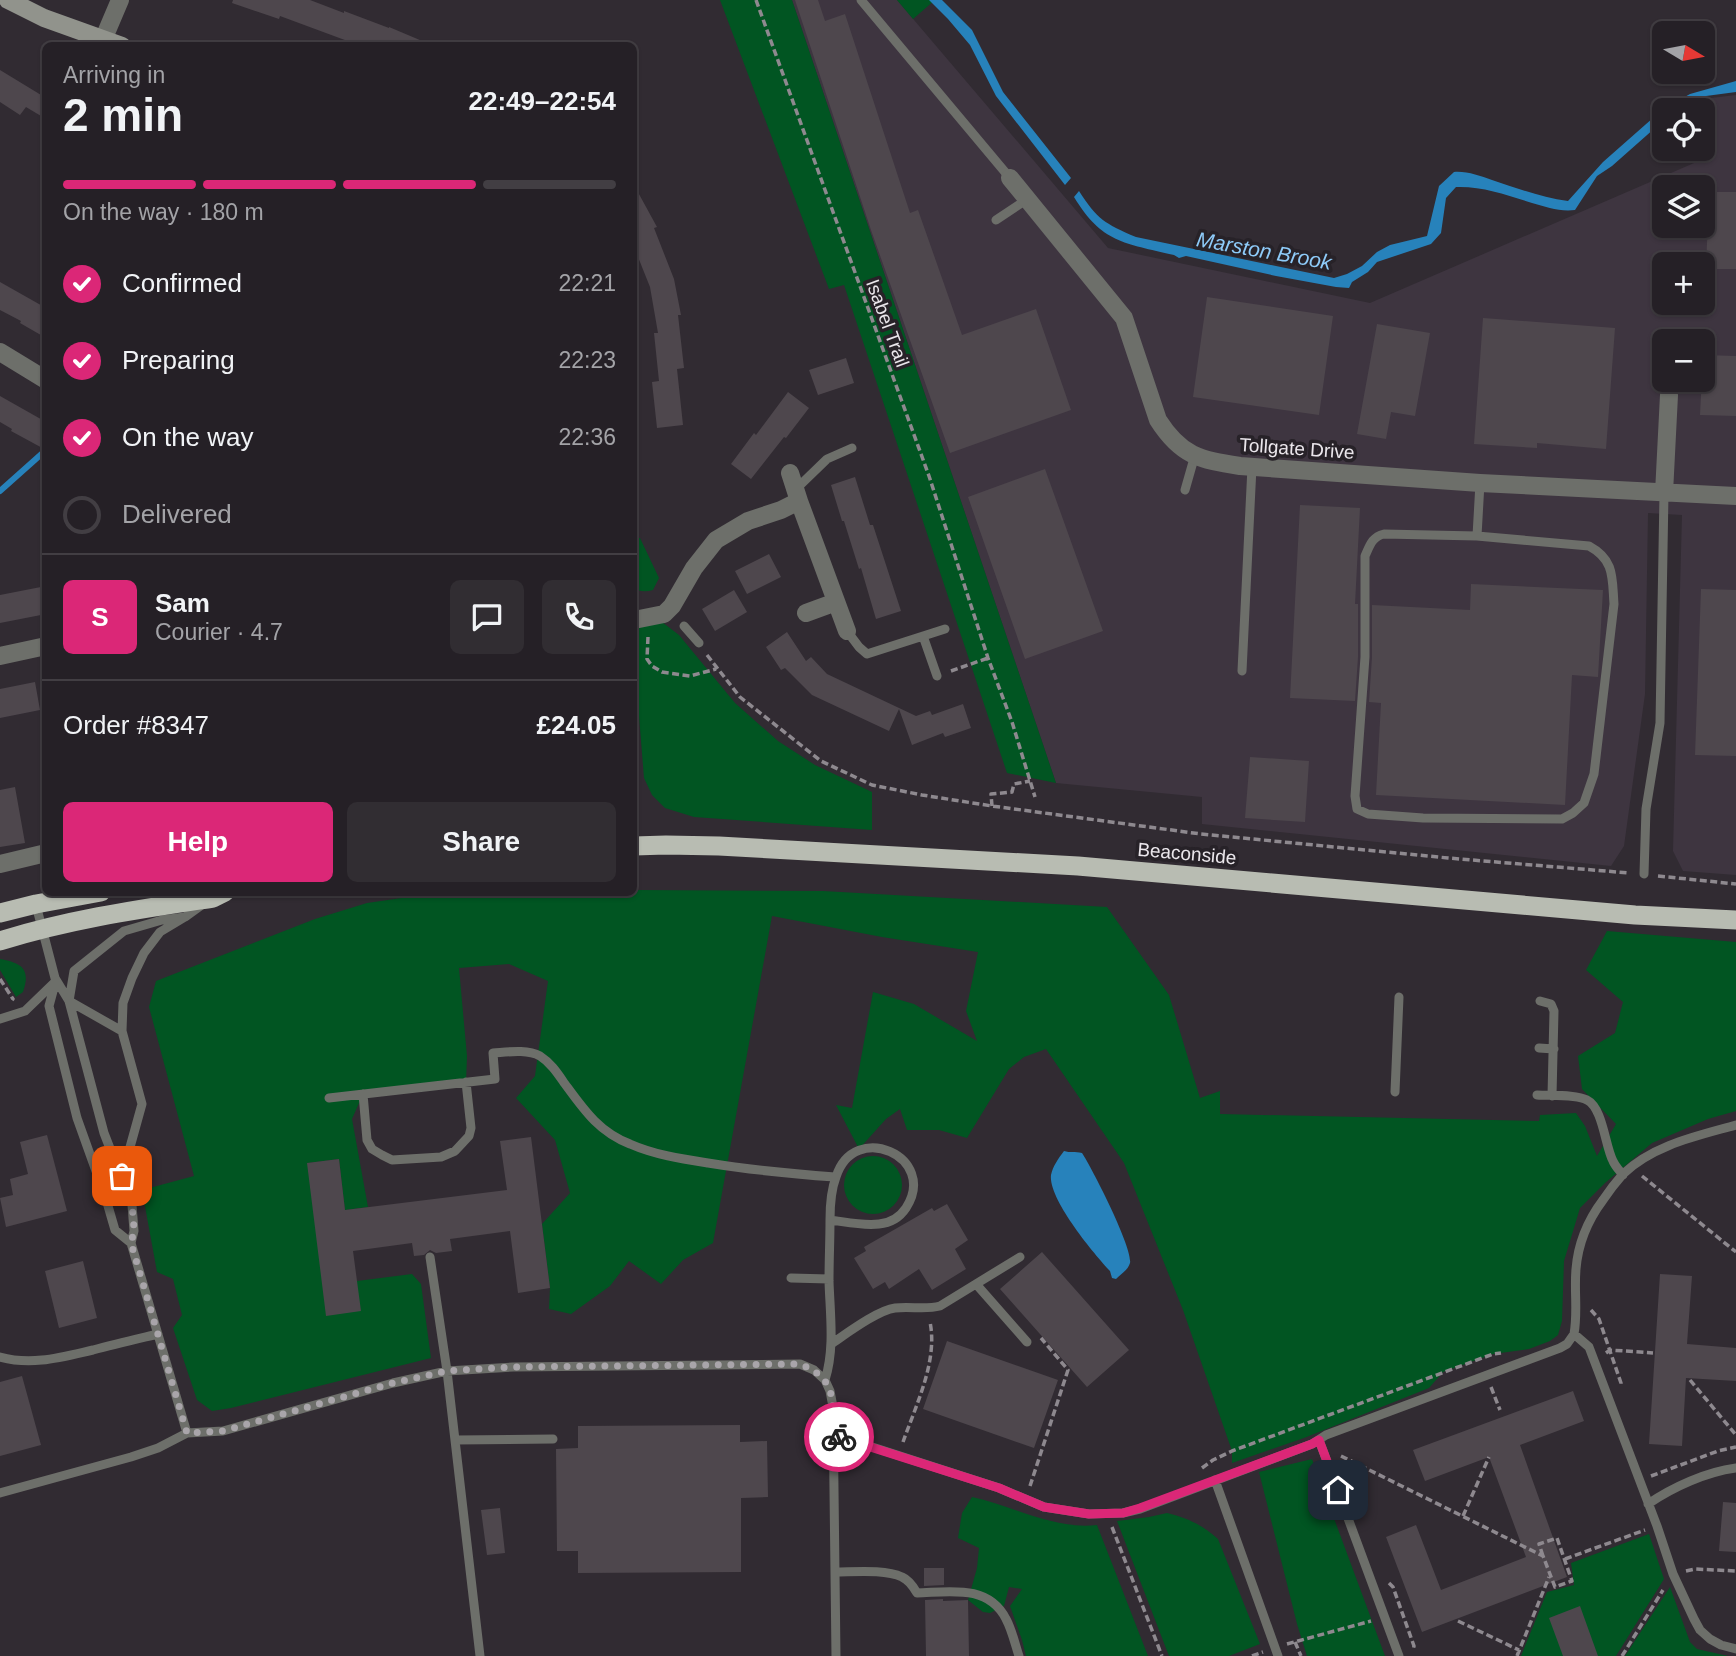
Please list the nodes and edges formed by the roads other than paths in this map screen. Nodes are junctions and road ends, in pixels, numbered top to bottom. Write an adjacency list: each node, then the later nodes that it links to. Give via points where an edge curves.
1 (8, 0): 4 (main road)
2 (120, 0): 4 (street)
3 (861, 0): 6 (lane)
4 (103, 40): 5 (main road)
5 (109, 42)
6 (1010, 178): 7 (street, Tollgate Drive)
7 (1026, 200): 8 (lane); 13 (street, Tollgate Drive, via 1124,318 1158,420 1173,440)
8 (996, 220)
9 (0, 352): 10 (street)
10 (42, 378)
11 (1669, 395): 18 (street)
12 (852, 448): 16 (lane, via 828,459)
13 (1195, 455): 14 (street, Tollgate Drive, via 1206,461); 17 (lane)
14 (1252, 467): 15 (street, Tollgate Drive); 31 (lane)
15 (1480, 482): 18 (street, Tollgate Drive); 20 (lane)
16 (795, 488): 21 (street); 23 (street, via 781,510 748,521 716,540 672,606 664,614)
17 (1185, 490)
18 (1664, 493): 19 (street, Tollgate Drive); 36 (lane, via 1660,723 1646,809)
19 (1736, 496)
20 (1477, 536): 20 (lane, via 1589,546 1608,564 1614,604 1594,774 1584,803 1562,818 1368,814 1357,809 1355,796 1365,657 1365,556 1377,535)
21 (836, 602): 22 (street); 26 (street)
22 (806, 613)
23 (642, 619)
24 (684, 626): 28 (lane)
25 (945, 629): 27 (lane)
26 (847, 631): 27 (lane, via 867,653)
27 (923, 636): 32 (lane)
28 (699, 643)
29 (42, 647): 30 (street)
30 (0, 656)
31 (1242, 671)
32 (937, 676)
33 (637, 846): 43 (highway, Beaconside, via 719,846 1078,866)
34 (42, 854): 35 (street)
35 (0, 864)
36 (1644, 874)
37 (79, 896): 40 (highway)
38 (213, 896): 44 (highway)
39 (217, 896): 42 (lane)
40 (36, 904): 41 (highway); 44 (lane)
41 (0, 913)
42 (185, 917): 48 (lane, via 124,931 74,971); 51 (lane, via 160,932 144,953 123,1003)
43 (1736, 920)
44 (41, 928): 45 (highway); 46 (lane)
45 (0, 940)
46 (56, 981): 48 (lane); 50 (lane, via 25,1011); 65 (lane, via 49,1006 77,1118 115,1230)
47 (1399, 998): 55 (lane)
48 (69, 1001): 51 (lane); 62 (lane, via 104,1133)
49 (1540, 1001): 53 (lane, via 1551,1004 1555,1011)
50 (0, 1019)
51 (122, 1031): 62 (lane, via 142,1104)
52 (1539, 1048): 53 (lane)
53 (1553, 1049): 58 (lane)
54 (466, 1082): 56 (lane); 56 (lane, via 469,1136 462,1146 441,1157 392,1160 372,1149); 63 (lane, via 495,1079 493,1053 539,1055 607,1133 628,1143 654,1153 720,1165)
55 (1395, 1092)
56 (363, 1094): 59 (lane)
57 (1537, 1095): 58 (lane)
58 (1552, 1096): 61 (lane, via 1587,1099 1593,1104 1613,1162)
59 (329, 1098)
60 (1736, 1125): 61 (lane, via 1657,1151)
61 (1623, 1175): 72 (lane, via 1599,1205 1581,1242)
62 (122, 1176): 65 (lane, via 132,1205)
63 (835, 1177): 64 (lane); 64 (lane, via 859,1149 885,1148 906,1163 913,1188 904,1211 894,1219 881,1224)
64 (830, 1220): 69 (lane)
65 (131, 1243): 71 (lane)
66 (430, 1257): 76 (lane)
67 (1020, 1257): 70 (lane)
68 (791, 1278): 69 (lane)
69 (829, 1279): 74 (lane)
70 (976, 1284): 73 (lane); 74 (lane, via 940,1306 893,1308)
71 (158, 1334): 75 (lane, via 54,1359 33,1362); 78 (lane)
72 (1574, 1334): 82 (lane, via 1560,1348); 86 (lane, via 1589,1347)
73 (1027, 1342)
74 (831, 1344): 77 (lane)
75 (0, 1357)
76 (447, 1371): 77 (lane, via 800,1364); 78 (lane, via 223,1431); 81 (lane)
77 (825, 1380): 79 (lane, via 833,1407)
78 (187, 1433): 85 (lane, via 131,1457)
79 (832, 1434): 84 (lane, via 1044,1507 1089,1514 1123,1513); 87 (lane)
80 (553, 1439): 81 (lane)
81 (455, 1440): 90 (lane)
82 (1319, 1440): 84 (lane); 93 (lane)
83 (1736, 1468): 86 (lane, via 1700,1477)
84 (1215, 1480): 89 (lane)
85 (0, 1493)
86 (1648, 1504): 88 (lane, via 1673,1574 1700,1630 1721,1646)
87 (835, 1572): 91 (lane); 92 (lane, via 893,1574 911,1583 917,1592 983,1595 1006,1619)
88 (1736, 1649)
89 (1277, 1652)
90 (480, 1656)
91 (836, 1656)
92 (1019, 1656)
93 (1399, 1656)

